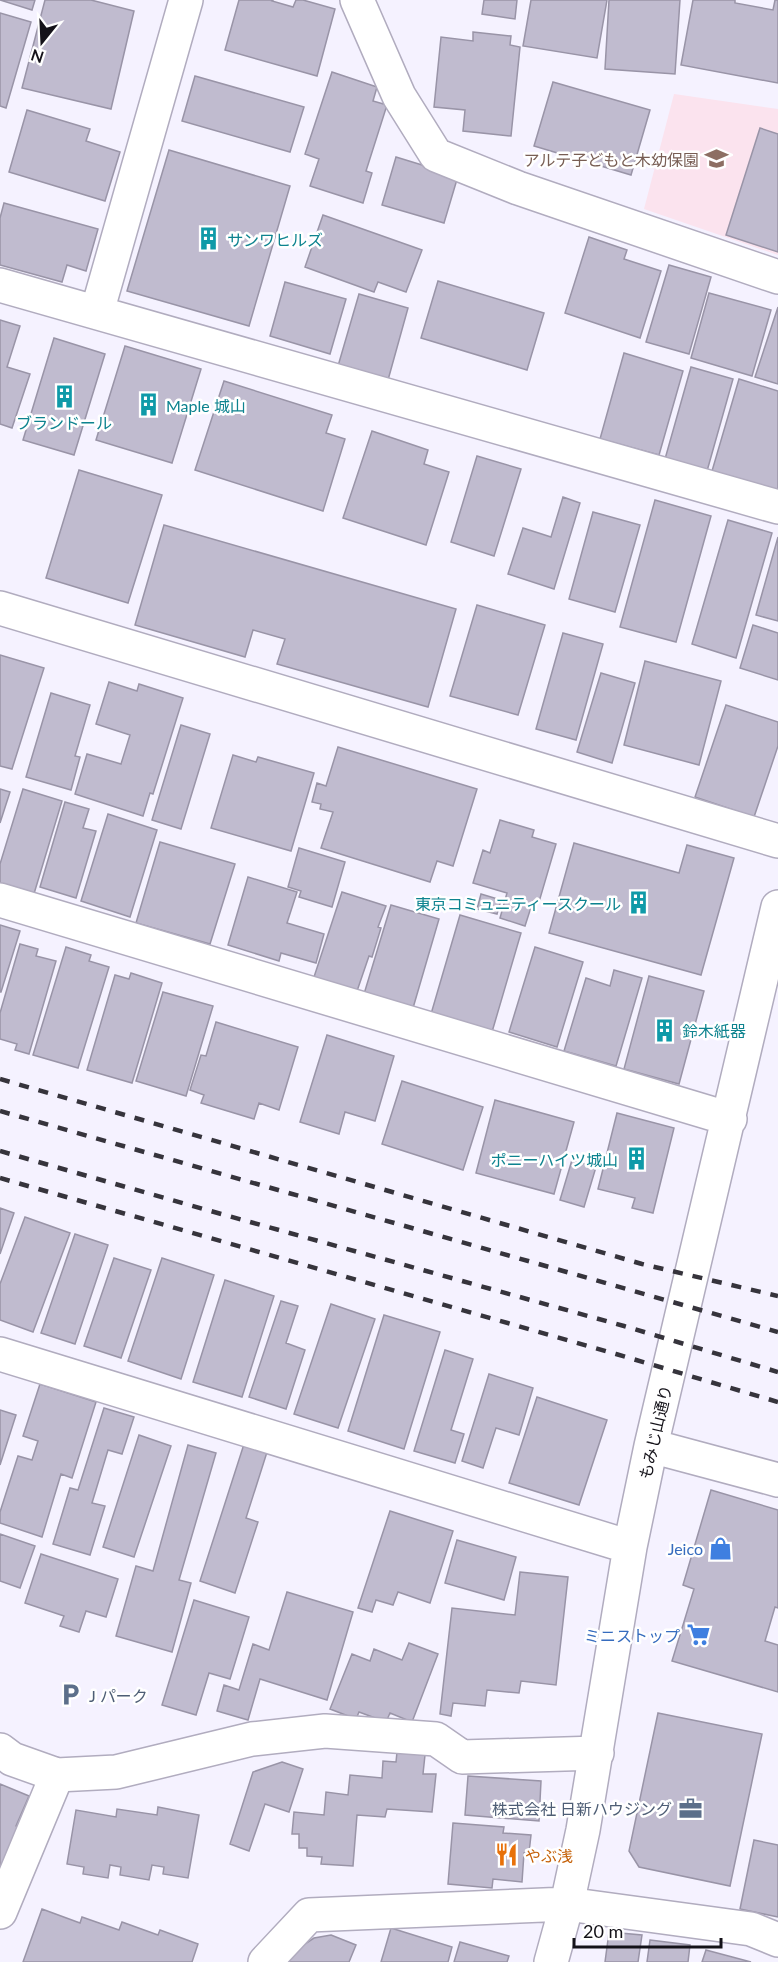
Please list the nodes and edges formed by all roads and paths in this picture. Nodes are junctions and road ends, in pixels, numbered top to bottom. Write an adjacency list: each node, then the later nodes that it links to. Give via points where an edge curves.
1 (186, 0): 5 (street)
2 (357, 0): 3 (street, via 399,96 436,155 518,188)
3 (778, 277)
4 (0, 285): 5 (street)
5 (97, 312): 6 (street)
6 (778, 507)
7 (0, 608): 8 (street)
8 (778, 841)
9 (0, 900): 11 (street)
10 (778, 907): 11 (street, もみじ山通り)
11 (730, 1119): 13 (street, もみじ山通り)
12 (0, 1354): 15 (street)
13 (651, 1446): 14 (street); 15 (street, もみじ山通り)
14 (778, 1480)
15 (630, 1547): 17 (street, もみじ山通り)
16 (0, 1750): 18 (street, via 12,1759)
17 (597, 1753): 18 (street, via 462,1757 436,1739 325,1731 252,1738 116,1772); 19 (street, もみじ山通り)
18 (57, 1775): 20 (street)
19 (567, 1904): 21 (street, via 751,1929); 22 (street, via 309,1915); 23 (street, もみじ山通り)
20 (0, 1912)
21 (778, 1940)
22 (265, 1962)
23 (551, 1962)

